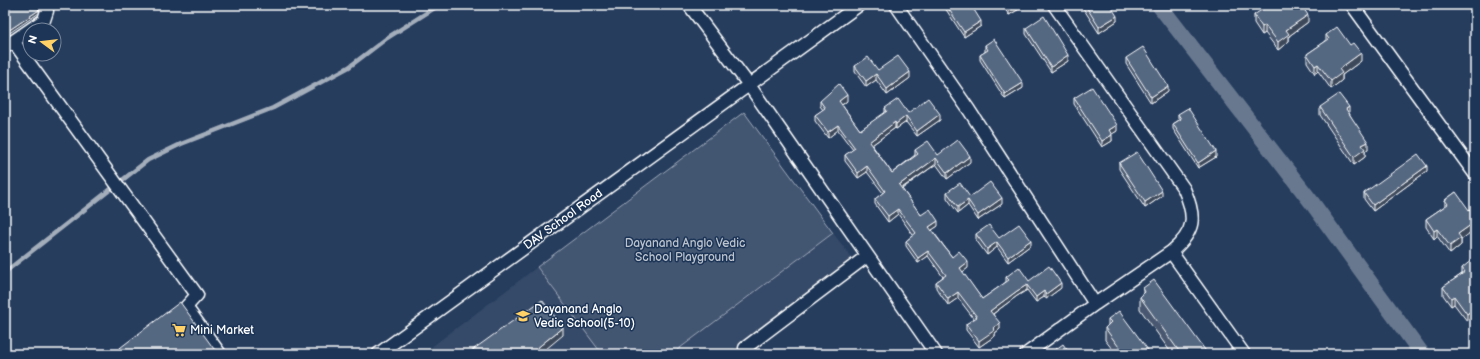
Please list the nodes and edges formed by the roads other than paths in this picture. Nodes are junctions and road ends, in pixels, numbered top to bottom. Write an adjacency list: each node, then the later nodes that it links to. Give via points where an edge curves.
1 (45, 5): 7 (street, via 47,11 44,20)
2 (689, 5): 8 (street)
3 (859, 5): 8 (street, DAV School Road)
4 (896, 5): 12 (street, via 969,110)
5 (1054, 5): 10 (street, via 1184,189 1193,220 1189,232)
6 (1352, 5): 9 (street)
7 (9, 44): 13 (street, via 95,154 197,295 186,307)
8 (749, 84): 11 (street); 14 (street, DAV School Road)
9 (1475, 174)
10 (1171, 252): 12 (street); 18 (street)
11 (867, 256): 15 (street, via 745,348); 16 (street)
12 (1094, 304): 17 (street)
13 (220, 354)
14 (378, 354)
15 (749, 354)
16 (936, 354)
17 (1026, 354)
18 (1244, 354)

